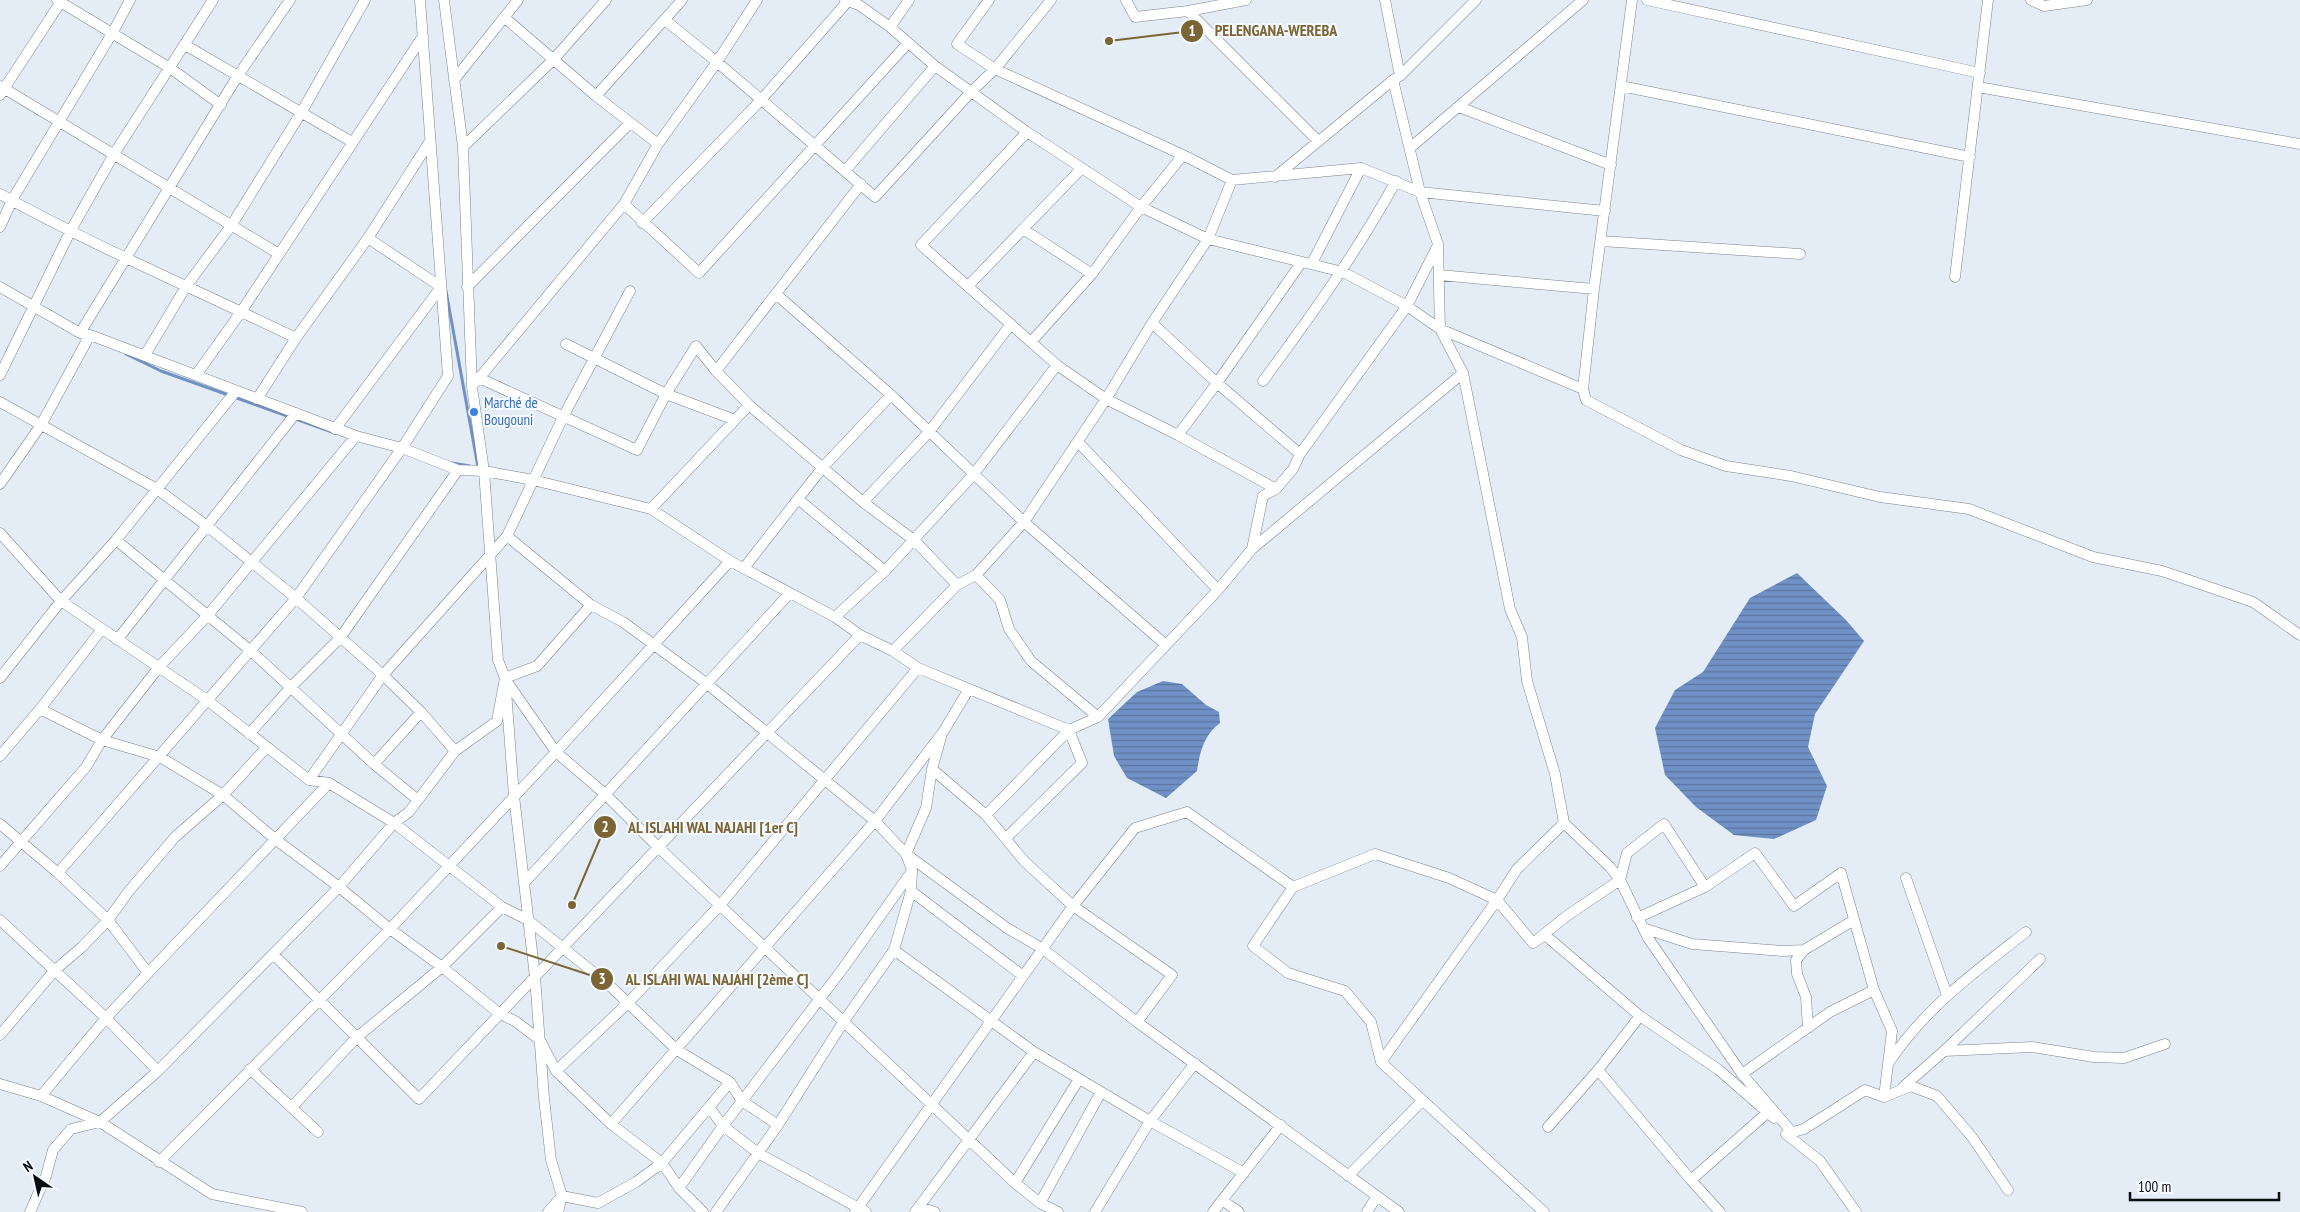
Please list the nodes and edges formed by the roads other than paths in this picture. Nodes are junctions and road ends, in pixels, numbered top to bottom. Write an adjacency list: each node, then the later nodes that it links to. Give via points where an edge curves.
1 (130, 0): 31 (street)
2 (213, 0): 34 (street)
3 (290, 0): 41 (street)
4 (366, 0): 52 (street)
5 (420, 0): 32 (street)
6 (444, 0): 43 (street)
7 (518, 0): 28 (street)
8 (606, 0): 35 (street)
9 (682, 0): 29 (street)
10 (757, 0): 36 (street)
11 (846, 0): 26 (street); 49 (street)
12 (909, 0): 30 (street)
13 (989, 0): 39 (street, via 957,44)
14 (1051, 0): 39 (street)
15 (1126, 0): 27 (street, via 1135,18)
16 (1246, 0): 27 (street)
17 (1385, 0): 42 (street)
18 (1476, 0): 42 (street)
19 (1583, 0): 51 (street)
20 (1632, 0): 44 (street)
21 (1647, 0): 40 (street)
22 (1988, 0): 40 (street)
23 (2031, 0): 24 (street, via 2044,6)
24 (2087, 0)
25 (60, 1): 31 (street); 46 (street)
26 (860, 3): 30 (street)
27 (1188, 12): 57 (street)
28 (505, 18): 35 (street); 43 (street)
29 (665, 20): 36 (street); 48 (street)
30 (890, 27): 33 (street)
31 (113, 32): 38 (street); 53 (street)
32 (423, 36): 56 (street); 58 (street)
33 (908, 43): 37 (street); 61 (street)
34 (185, 44): 38 (street); 41 (street)
35 (554, 60): 48 (street); 62 (street)
36 (716, 62): 49 (street); 59 (street)
37 (935, 66): 47 (street); 70 (street)
38 (170, 68): 50 (street); 64 (street)
39 (995, 69): 47 (street); 65 (street)
40 (1980, 73): 45 (street)
41 (237, 77): 50 (street); 52 (street)
42 (1396, 78): 57 (street); 63 (street)
43 (454, 80): 62 (street)
44 (1621, 86): 66 (street); 67 (street)
45 (1978, 86): 60 (street); 66 (street)
46 (1, 90): 53 (street)
47 (971, 92): 55 (street); 74 (street, via 875,198)
48 (596, 96): 54 (street)
49 (760, 101): 61 (street); 82 (street)
50 (221, 105): 75 (street)
51 (1459, 107): 63 (street); 67 (street)
52 (301, 113): 58 (street); 84 (street)
53 (59, 122): 64 (street); 78 (street)
54 (630, 123): 59 (street); 103 (street)
55 (1027, 132): 68 (street); 100 (street, via 921,245)
56 (430, 141): 87 (street); 102 (street)
57 (1318, 141): 71 (street)
58 (352, 142): 91 (street)
59 (658, 144): 79 (street)
60 (2300, 144)
61 (815, 146): 70 (street); 82 (street, via 699,273)
62 (464, 147): 103 (street)
63 (1410, 148): 76 (street)
64 (114, 154): 75 (street); 86 (street)
65 (1183, 155): 72 (street); 80 (street)
66 (1970, 157): 98 (street)
67 (1611, 165): 81 (street)
68 (1082, 168): 80 (street); 85 (street)
69 (1362, 168): 71 (street); 73 (street); 94 (street)
70 (845, 170): 74 (street)
71 (1274, 177): 72 (street)
72 (1232, 180): 88 (street)
73 (1396, 181): 76 (street); 95 (street)
74 (861, 184): 106 (street)
75 (171, 187): 84 (street); 93 (street)
76 (1420, 192): 81 (street); 90 (street)
77 (0, 194): 78 (street)
78 (12, 200): 83 (street); 86 (street)
79 (624, 204): 82 (street); 124 (street)
80 (1141, 206): 88 (street); 96 (street)
81 (1605, 211): 89 (street)
82 (642, 223)
83 (0, 226)
84 (231, 226): 91 (street); 99 (street)
85 (1023, 229): 96 (street); 100 (street)
86 (71, 230): 93 (street); 107 (street)
87 (368, 238): 102 (street); 114 (street)
88 (1208, 239): 94 (street); 110 (street)
89 (1601, 241): 92 (street); 104 (street)
90 (1438, 244): 97 (street); 108 (street)
91 (279, 254): 109 (street)
92 (1800, 254)
93 (124, 259): 99 (street); 113 (street)
94 (1306, 263): 95 (street); 126 (street)
95 (1343, 272): 108 (street); 125 (street)
96 (1092, 274): 115 (street)
97 (1438, 275): 104 (street); 112 (street)
98 (1955, 277)
99 (187, 285): 109 (street); 117 (street)
100 (968, 286): 111 (street)
101 (0, 287): 107 (street)
102 (441, 287): 140 (street); 145 (street, via 448,376)
103 (467, 287): 127 (street)
104 (1594, 289): 128 (street)
105 (630, 291): 118 (street)
106 (776, 294): 120 (street); 131 (street)
107 (33, 305): 113 (street); 122 (street)
108 (1407, 306): 112 (street); 146 (street)
109 (241, 312): 114 (street); 123 (street)
110 (1152, 323): 126 (street); 133 (street)
111 (1011, 324): 115 (street); 141 (street)
112 (1440, 329): 121 (street); 128 (street)
113 (85, 334): 117 (street); 139 (street)
114 (296, 338): 132 (street)
115 (1031, 342): 119 (street)
116 (566, 344): 118 (street)
117 (145, 355): 123 (street)
118 (593, 357): 130 (street); 137 (street)
119 (1057, 365): 133 (street); 150 (street)
120 (716, 371): 130 (street, via 696,346); 135 (street)
121 (1463, 373): 164 (street); 225 (street, via 1510,609 1522,638 1526,681 1555,774)
122 (0, 375)
123 (196, 375): 129 (street)
124 (479, 378): 127 (street); 137 (street)
125 (1263, 381)
126 (1217, 383): 142 (street); 146 (street)
127 (472, 387): 149 (street)
128 (1583, 389): 182 (street, via 1586,400 1632,426 1682,450 1726,466 1791,476 1880,497 1969,509 2092,556 2162,571 2253,602)
129 (236, 391): 132 (street); 153 (street)
130 (666, 394): 137 (street, via 637,450); 138 (street)
131 (891, 395): 141 (street); 147 (street)
132 (257, 399): 136 (street)
133 (1106, 399): 142 (street); 144 (street)
134 (0, 402): 139 (street)
135 (749, 405): 138 (street); 147 (street)
136 (296, 413): 140 (street); 159 (street)
137 (563, 417): 151 (street)
138 (735, 420): 157 (street)
139 (41, 425): 152 (street); 153 (street)
140 (335, 428): 143 (street)
141 (929, 432): 150 (street); 156 (street)
142 (1178, 435): 154 (street)
143 (356, 436): 145 (street); 166 (street)
144 (1078, 442): 158 (street); 173 (street)
145 (402, 448): 148 (street); 175 (street)
146 (1300, 454): 154 (street, via 1293,469)
147 (824, 467): 155 (street); 156 (street)
148 (458, 470): 149 (street); 183 (street)
149 (484, 471): 151 (street); 165 (street)
150 (973, 475): 158 (street); 163 (street)
151 (533, 480): 157 (street); 161 (street)
152 (0, 484)
153 (157, 489): 159 (street); 162 (street)
154 (1276, 489): 164 (street, via 1263,496)
155 (798, 499): 168 (street); 169 (street)
156 (863, 502): 163 (street)
157 (651, 508): 167 (street)
158 (1024, 522): 170 (street); 186 (street)
159 (207, 526): 166 (street); 171 (street)
160 (0, 532): 176 (street)
161 (507, 536): 165 (street); 177 (street)
162 (116, 540): 171 (street); 176 (street)
163 (915, 541): 169 (street); 172 (street)
164 (1252, 549): 173 (street)
165 (490, 555): 191 (street); 193 (street, via 498,660)
166 (252, 561): 175 (street); 178 (street)
167 (730, 561): 168 (street); 185 (street)
168 (744, 568): 174 (street)
169 (885, 571): 179 (street)
170 (976, 575): 172 (street); 200 (street, via 1000,600 1009,629 1031,661)
171 (164, 580): 178 (street); 184 (street)
172 (957, 585): 187 (street)
173 (1218, 590): 186 (street)
174 (789, 594): 179 (street); 194 (street)
175 (296, 598): 183 (street); 188 (street)
176 (61, 601): 180 (street); 192 (street)
177 (591, 605): 185 (street); 193 (street, via 537,666)
178 (208, 615): 188 (street); 189 (street)
179 (835, 617): 181 (street)
180 (102, 629): 184 (street); 198 (street)
181 (860, 635): 187 (street); 203 (street)
182 (2300, 635)
183 (340, 638): 191 (street); 195 (street)
184 (117, 640): 189 (street)
185 (654, 643): 194 (street); 209 (street)
186 (1166, 644): 200 (street)
187 (893, 651): 190 (street)
188 (251, 652): 195 (street); 197 (street)
189 (159, 667): 197 (street); 206 (street)
190 (918, 668): 196 (street); 215 (street)
191 (383, 675): 199 (street); 205 (street)
192 (0, 678)
193 (504, 678): 208 (street, via 497,721); 209 (street); 219 (street)
194 (706, 684): 203 (street); 217 (street)
195 (291, 687): 204 (street); 205 (street)
196 (970, 689): 201 (street); 202 (street)
197 (207, 700): 204 (street); 211 (street)
198 (40, 709): 206 (street); 210 (street)
199 (421, 712): 208 (street); 212 (street)
200 (1098, 717): 201 (street)
201 (1069, 730): 221 (street); 226 (street, via 1082,763)
202 (943, 732): 213 (street); 222 (street)
203 (766, 733): 215 (street); 229 (street)
204 (248, 734): 207 (street)
205 (342, 734): 212 (street); 214 (street)
206 (102, 740): 211 (street); 228 (street, via 86,767)
207 (267, 747): 214 (street); 218 (street)
208 (455, 751): 220 (street)
209 (556, 752): 217 (street); 219 (street)
210 (0, 756)
211 (160, 757): 218 (street); 234 (street)
212 (374, 764): 220 (street)
213 (932, 769): 221 (street); 230 (street, via 926,808)
214 (309, 780): 216 (street)
215 (822, 780): 222 (street); 243 (street)
216 (329, 783): 223 (street); 227 (street)
217 (605, 794): 229 (street); 237 (street)
218 (223, 795): 227 (street); 248 (street, via 175,837)
219 (514, 796): 232 (street); 237 (street)
220 (418, 800): 223 (street)
221 (986, 815): 226 (street)
222 (875, 821): 230 (street); 256 (street)
223 (394, 823): 232 (street); 238 (street)
224 (0, 824): 228 (street)
225 (1564, 824): 236 (street); 242 (street, via 1517,869)
226 (1006, 838): 244 (street, via 1024,861)
227 (275, 839): 238 (street); 264 (street)
228 (20, 842): 231 (street); 234 (street)
229 (658, 847): 243 (street); 255 (street)
230 (906, 854): 233 (street); 257 (street, via 1007,928)
231 (0, 866)
232 (449, 866): 245 (street); 252 (street)
233 (912, 870): 241 (street); 269 (street)
234 (58, 873): 248 (street)
235 (1906, 878): 268 (street)
236 (1620, 880): 240 (street, via 1627,853 1664,824); 246 (street); 254 (street, via 1568,915)
237 (524, 883): 249 (street)
238 (339, 887): 252 (street); 260 (street)
239 (1293, 887): 242 (street, via 1375,854 1449,878); 244 (street, via 1187,812 1135,828); 286 (street, via 1253,946 1288,973 1345,991 1370,1022)
240 (1705, 887): 246 (street); 250 (street, via 1755,853 1794,906 1841,873)
241 (911, 891): 258 (street); 265 (street)
242 (1497, 900): 254 (street); 286 (street)
243 (720, 905): 256 (street); 271 (street)
244 (1073, 906): 257 (street); 277 (street, via 1172,975)
245 (502, 908): 249 (street); 262 (street)
246 (1637, 918): 251 (street)
247 (0, 920): 263 (street)
248 (108, 920): 263 (street); 264 (street)
249 (528, 920): 255 (street); 266 (street)
250 (1854, 920): 259 (street); 267 (street)
251 (1643, 928): 259 (street, via 1692,944); 293 (street)
252 (390, 929): 262 (street); 270 (street)
253 (2026, 932): 268 (street)
254 (1533, 944): 273 (street, via 1544,935)
255 (563, 948): 266 (street); 271 (street)
256 (765, 948): 269 (street); 283 (street)
257 (1044, 949): 265 (street); 277 (street)
258 (894, 950): 275 (street); 276 (street)
259 (1804, 950): 278 (street, via 1796,960 1797,974 1806,997)
260 (273, 954): 270 (street); 292 (street)
261 (2040, 959): 284 (street)
262 (442, 967): 272 (street); 280 (street)
263 (56, 970): 274 (street); 279 (street)
264 (148, 974): 274 (street)
265 (1023, 976): 275 (street)
266 (535, 977): 272 (street); 281 (street)
267 (1874, 990): 278 (street, via 1830,1012); 287 (street, via 1892,1032)
268 (1947, 995): 287 (street, via 1908,1034)
269 (820, 999): 276 (street); 301 (street)
270 (319, 1002): 280 (street); 289 (street)
271 (628, 1003): 283 (street); 290 (street)
272 (500, 1014): 280 (street, via 419,1099); 281 (street, via 516,1021)
273 (1640, 1016): 291 (street); 306 (street, via 1719,1070)
274 (106, 1018): 292 (street); 299 (street)
275 (992, 1019): 285 (street); 303 (street)
276 (844, 1021): 303 (street); 310 (street)
277 (1137, 1022): 288 (street)
278 (1808, 1028): 293 (street)
279 (0, 1035)
280 (356, 1038): 304 (street)
281 (540, 1040): 290 (street); 326 (street, via 551,1160)
282 (2165, 1044): 284 (street, via 2124,1058 2094,1057 2032,1047)
283 (677, 1050): 295 (street); 309 (street)
284 (1944, 1051): 297 (street)
285 (1034, 1052): 294 (street); 316 (street)
286 (1381, 1062): 302 (street)
287 (1888, 1063): 300 (street)
288 (1195, 1064): 307 (street); 311 (street)
289 (250, 1068): 304 (street); 318 (street)
290 (556, 1070): 309 (street)
291 (1598, 1070): 313 (street); 322 (street)
292 (158, 1072): 308 (street)
293 (1742, 1074): 315 (street)
294 (1080, 1079): 298 (street); 323 (street)
295 (730, 1082): 301 (street); 305 (street)
296 (0, 1084): 299 (street)
297 (1902, 1089): 300 (street); 325 (street, via 1911,1086 1938,1096 1972,1137)
298 (1101, 1092): 307 (street); 329 (street)
299 (40, 1096): 308 (street)
300 (1884, 1097): 315 (street, via 1865,1090 1804,1129)
301 (742, 1101): 310 (street); 312 (street)
302 (1422, 1101): 321 (street); 345 (street)
303 (931, 1104): 316 (street); 331 (street)
304 (292, 1107): 314 (street)
305 (709, 1107): 312 (street); 319 (street)
306 (1767, 1113): 315 (street); 322 (street)
307 (1150, 1121): 320 (street); 340 (street)
308 (100, 1122): 318 (street); 332 (street, via 71,1129 53,1150)
309 (611, 1124): 319 (street)
310 (778, 1125): 317 (street)
311 (1281, 1125): 320 (street); 321 (street)
312 (723, 1126): 317 (street); 324 (street)
313 (1548, 1127)
314 (318, 1132)
315 (1789, 1132): 347 (street, via 1820,1161)
316 (969, 1138): 323 (street); 330 (street)
317 (758, 1153): 331 (street); 337 (street)
318 (159, 1162): 333 (street, via 212,1194)
319 (662, 1163): 324 (street); 326 (street, via 598,1203)
320 (1244, 1173): 328 (street)
321 (1348, 1176): 327 (street)
322 (1691, 1180): 346 (street)
323 (1015, 1183): 329 (street)
324 (679, 1188): 336 (street)
325 (2008, 1190)
326 (562, 1196): 334 (street); 335 (street)
327 (1377, 1196): 343 (street); 344 (street)
328 (1222, 1200): 341 (street); 342 (street)
329 (1040, 1203): 339 (street)
330 (917, 1210): 338 (street)
331 (859, 1211)
332 (30, 1212)
333 (302, 1212)
334 (548, 1212)
335 (558, 1212)
336 (703, 1212)
337 (716, 1212)
338 (935, 1212)
339 (1058, 1212)
340 (1095, 1212)
341 (1213, 1212)
342 (1239, 1212)
343 (1367, 1212)
344 (1399, 1212)
345 (1544, 1212)
346 (1720, 1212)
347 (1856, 1212)

